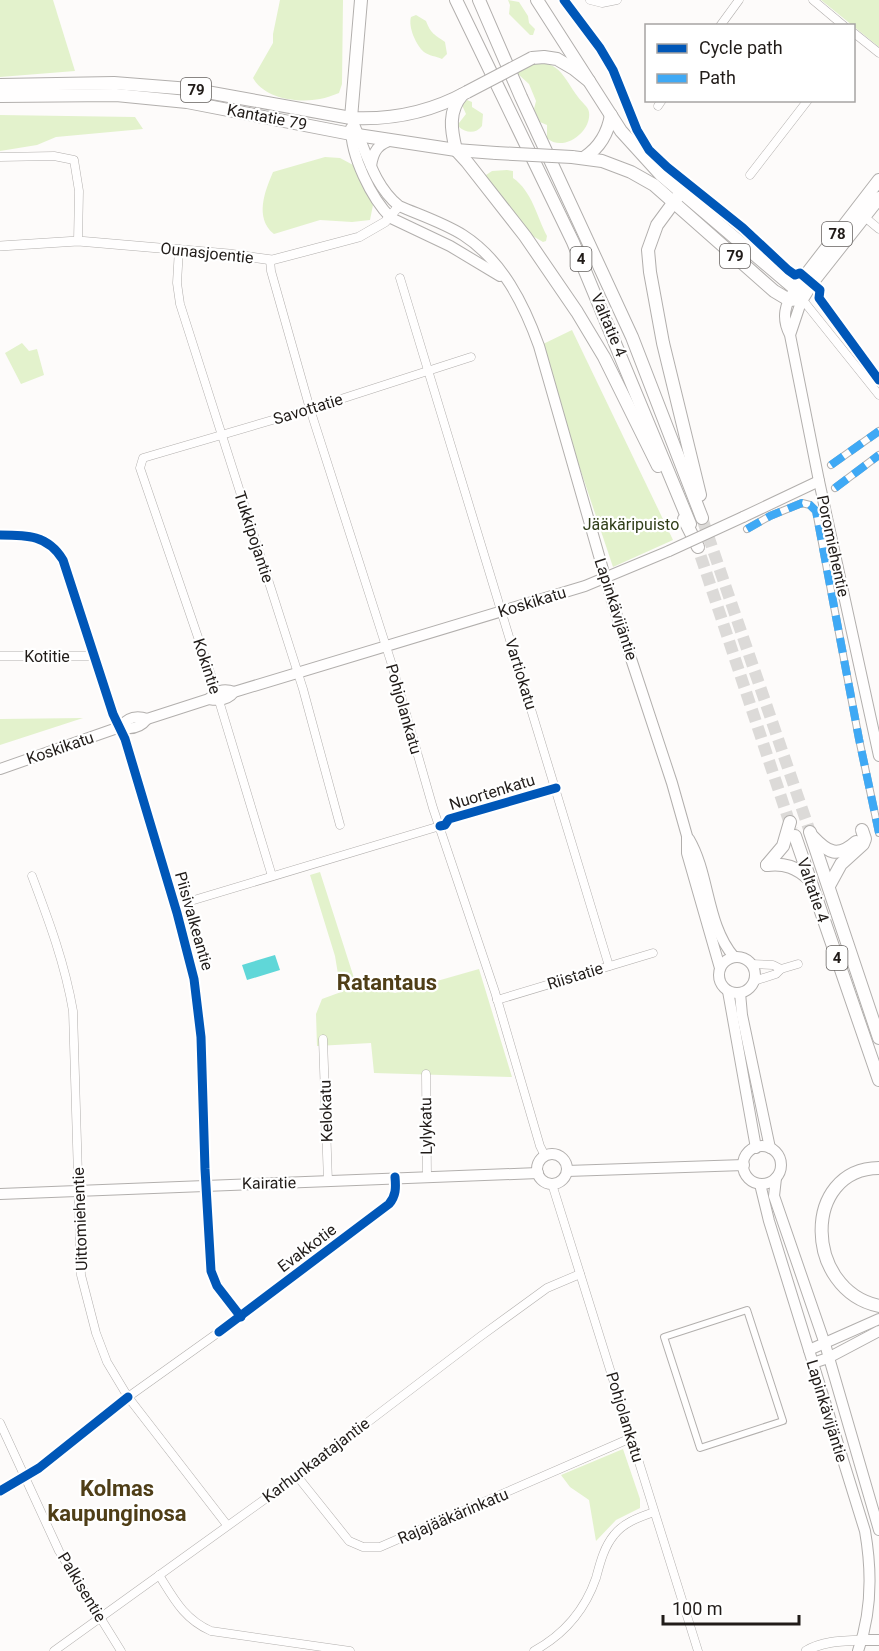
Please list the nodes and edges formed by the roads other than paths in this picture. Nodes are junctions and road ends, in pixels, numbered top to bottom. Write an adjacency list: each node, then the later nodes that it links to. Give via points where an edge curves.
1 (362, 0): 19 (main road)
2 (456, 0): 53 (main road, Valtatie 4 / 4, via 573,242)
3 (479, 0): 30 (main road, Valtatie 4 / 4, via 632,337 704,518 650,272 648,250 652,236)
4 (537, 0): 13 (main road)
5 (590, 0): 6 (street)
6 (617, 0)
7 (739, 0): 9 (street)
8 (813, 0): 10 (street)
9 (721, 24)
10 (842, 24)
11 (855, 37): 12 (street)
12 (879, 53)
13 (589, 81): 15 (main road, 79, bridge, via 557,59 532,58); 18 (main road, 79)
14 (0, 85): 19 (main road, Kantatie 79 / 79, via 114,83 190,89)
15 (464, 93): 19 (main road, Kantatie 79 / 79, via 410,114); 22 (main road, via 452,113)
16 (0, 96): 20 (main road, Kantatie 79 / 79, via 116,96 187,102)
17 (806, 102): 26 (street)
18 (611, 115): 24 (main road, via 597,148); 28 (main road, 79, via 640,154)
19 (351, 118): 20 (main road, Lapinkävijäntie)
20 (355, 135): 21 (main road, Kantatie 79 / 79); 25 (main road, Lapinkävijäntie); 33 (main road, Lapinkävijäntie, via 356,154 370,190)
21 (393, 140): 22 (main road, Kantatie 79 / 79); 25 (main road, via 379,146)
22 (456, 150): 24 (main road, Kantatie 79 / 79, bridge); 56 (main road, via 525,236 577,312 621,389)
23 (0, 157): 35 (street, via 54,156 74,160 79,191)
24 (579, 157): 30 (main road, 79, via 638,175)
25 (371, 166): 31 (main road, Lapinkävijäntie, via 385,193)
26 (750, 175)
27 (879, 180): 32 (main road, 78)
28 (682, 191): 30 (main road); 41 (main road, 79)
29 (879, 198): 32 (main road, 78)
30 (674, 201): 41 (main road, 79, via 768,285)
31 (399, 206): 33 (street, Ounasjoentie); 40 (main road, Lapinkävijäntie, via 466,237 483,250)
32 (860, 213): 34 (street); 41 (main road, 78)
33 (391, 218): 38 (street, Ounasjoentie, via 359,237); 40 (main road, Lapinkävijäntie, via 450,246)
34 (879, 229)
35 (78, 241): 36 (street, Ounasjoentie); 37 (street, Ounasjoentie)
36 (0, 246)
37 (180, 249): 38 (street, Ounasjoentie); 47 (street, Tukkipojantie, via 180,304)
38 (270, 260): 45 (street, Pohjolankatu)
39 (400, 278): 43 (street, Vartiokatu)
40 (508, 281): 57 (main road, Lapinkävijäntie, via 539,346)
41 (795, 296): 44 (street); 51 (main road, Poromiehentie, via 790,335)
42 (471, 357): 43 (street, Savottatie)
43 (428, 371): 45 (street, Savottatie); 58 (street, Vartiokatu)
44 (879, 395)
45 (310, 409): 47 (street, Savottatie); 59 (street, Pohjolankatu)
46 (879, 431): 50 (street)
47 (221, 434): 49 (street, Savottatie); 62 (street, Tukkipojantie)
48 (879, 455): 52 (street)
49 (143, 458): 63 (street, Kokintie, via 140,468)
50 (831, 465)
51 (819, 481): 57 (main road, Koskikatu, bridge); 64 (main road, Poromiehentie)
52 (835, 488)
53 (690, 524)
54 (747, 529): 71 (street, Poromiehentie, via 802,502 816,511)
55 (0, 535): 61 (street, Piisivalkeantie, via 30,535 51,544 63,560)
56 (698, 547)
57 (605, 578): 58 (main road, Koskikatu); 72 (main road, Lapinkävijäntie)
58 (501, 612): 59 (main road, Koskikatu); 83 (street, Vartiokatu)
59 (386, 647): 62 (main road, Koskikatu); 70 (street, Pohjolankatu)
60 (0, 656): 61 (street, Kotitie)
61 (94, 656): 65 (street, Piisivalkeantie)
62 (298, 673): 63 (main road, Koskikatu, via 234,692 230,697); 69 (street, Tukkipojantie)
63 (215, 697): 65 (main road, Koskikatu, via 147,718 142,726); 75 (street, Kokintie)
64 (875, 717): 66 (main road, Poromiehentie)
65 (120, 727): 67 (main road, Koskikatu); 78 (street, Piisivalkeantie)
66 (879, 756)
67 (0, 769)
68 (790, 822): 76 (main road, via 783,846 767,864 793,867)
69 (340, 825)
70 (440, 826): 75 (street, Nuortenkatu); 89 (street, Pohjolankatu)
71 (879, 833)
72 (687, 836): 80 (main road, Lapinkävijäntie, via 695,850 724,946); 84 (main road, Lapinkävijäntie, via 687,853)
73 (795, 836): 76 (main road, Valtatie 4 / 4)
74 (32, 876): 108 (street, Uittomiehentie, via 56,940 73,1011)
75 (272, 876): 78 (street, Nuortenkatu)
76 (810, 880): 93 (main road, Valtatie 4 / 4)
77 (829, 886): 77 (main road, Valtatie 4 / 4, via 841,864 863,844 861,830 857,841 838,852 828,850 811,834); 90 (main road, Valtatie 4 / 4)
78 (174, 906): 107 (street, Piisivalkeantie, via 194,979 199,1015)
79 (653, 953): 83 (street, Riistatie)
80 (734, 957): 81 (main road); 84 (main road)
81 (750, 964): 85 (street); 86 (main road)
82 (798, 964): 85 (street)
83 (609, 966): 89 (street, Riistatie)
84 (720, 968): 87 (main road, via 720,982)
85 (781, 969): 86 (street)
86 (754, 981): 88 (main road)
87 (728, 991): 88 (main road); 94 (main road)
88 (740, 993): 95 (main road)
89 (497, 1000): 96 (street, Pohjolankatu)
90 (879, 1038)
91 (323, 1039): 104 (street, Kelokatu)
92 (426, 1074): 102 (street, Lylykatu)
93 (879, 1080)
94 (756, 1148): 95 (main road); 97 (main road, via 747,1155)
95 (770, 1148): 103 (main road, via 781,1162)
96 (545, 1156): 99 (main road, via 562,1158); 100 (main road, via 538,1164)
97 (744, 1165): 99 (main road); 106 (main road, via 748,1177)
98 (879, 1168): 111 (main road, via 856,1172 837,1187 824,1211 820,1234 836,1278 856,1297)
99 (567, 1171): 105 (main road, via 560,1182)
100 (538, 1173): 102 (main road, Kairatie); 105 (main road, via 543,1181)
101 (395, 1177): 102 (main road, Kairatie); 104 (main road, Kairatie); 112 (street, Evakkotie, via 396,1191 389,1204)
102 (427, 1177)
103 (776, 1178): 106 (main road); 117 (main road, Lapinkävijäntie, via 774,1196)
104 (328, 1182): 107 (main road, Kairatie)
105 (552, 1184): 110 (street, Pohjolankatu)
106 (760, 1184): 118 (main road, Lapinkävijäntie)
107 (206, 1185): 108 (main road, Kairatie); 112 (street, Piisivalkeantie, via 213,1279)
108 (79, 1192): 109 (main road, Kairatie); 121 (street, Uittomiehentie, via 81,1275 87,1303 107,1362)
109 (0, 1194)
110 (580, 1274): 123 (street, Pohjolankatu); 124 (street, Karhunkaatajantie, via 538,1295)
111 (879, 1306)
112 (241, 1317)
113 (879, 1318): 117 (main road)
114 (879, 1331): 119 (main road)
115 (219, 1332): 121 (street)
116 (664, 1336): 116 (street, via 700,1448 783,1421 747,1310)
117 (825, 1344): 118 (main road); 119 (main road, Lapinkävijäntie)
118 (809, 1350): 120 (main road, Lapinkävijäntie)
119 (828, 1358): 120 (main road); 127 (main road, Lapinkävijäntie)
120 (813, 1363): 131 (main road, Lapinkävijäntie, via 867,1541 870,1586)
121 (128, 1397): 126 (street, Uittomiehentie)
122 (0, 1423): 129 (street, Palkisentie, via 59,1551)
123 (632, 1438): 124 (street, Rajajääkärinkatu, via 380,1547 349,1541); 125 (street, Pohjolankatu)
124 (297, 1476): 126 (street, Karhunkaatajantie)
125 (654, 1512): 132 (street, via 614,1534 579,1612); 136 (street, Pohjolankatu)
126 (226, 1526): 128 (street, Karhunkaatajantie)
127 (879, 1530)
128 (159, 1575): 129 (street, Karhunkaatajantie); 135 (street, via 198,1626)
129 (100, 1617): 133 (street, Karhunkaatajantie); 134 (street, Palkisentie)
130 (879, 1640): 131 (main road); 138 (main road)
131 (860, 1646): 137 (street, via 840,1641)
132 (539, 1650)
133 (54, 1651)
134 (121, 1651)
135 (350, 1651)
136 (698, 1651)
137 (806, 1651)
138 (876, 1651)

